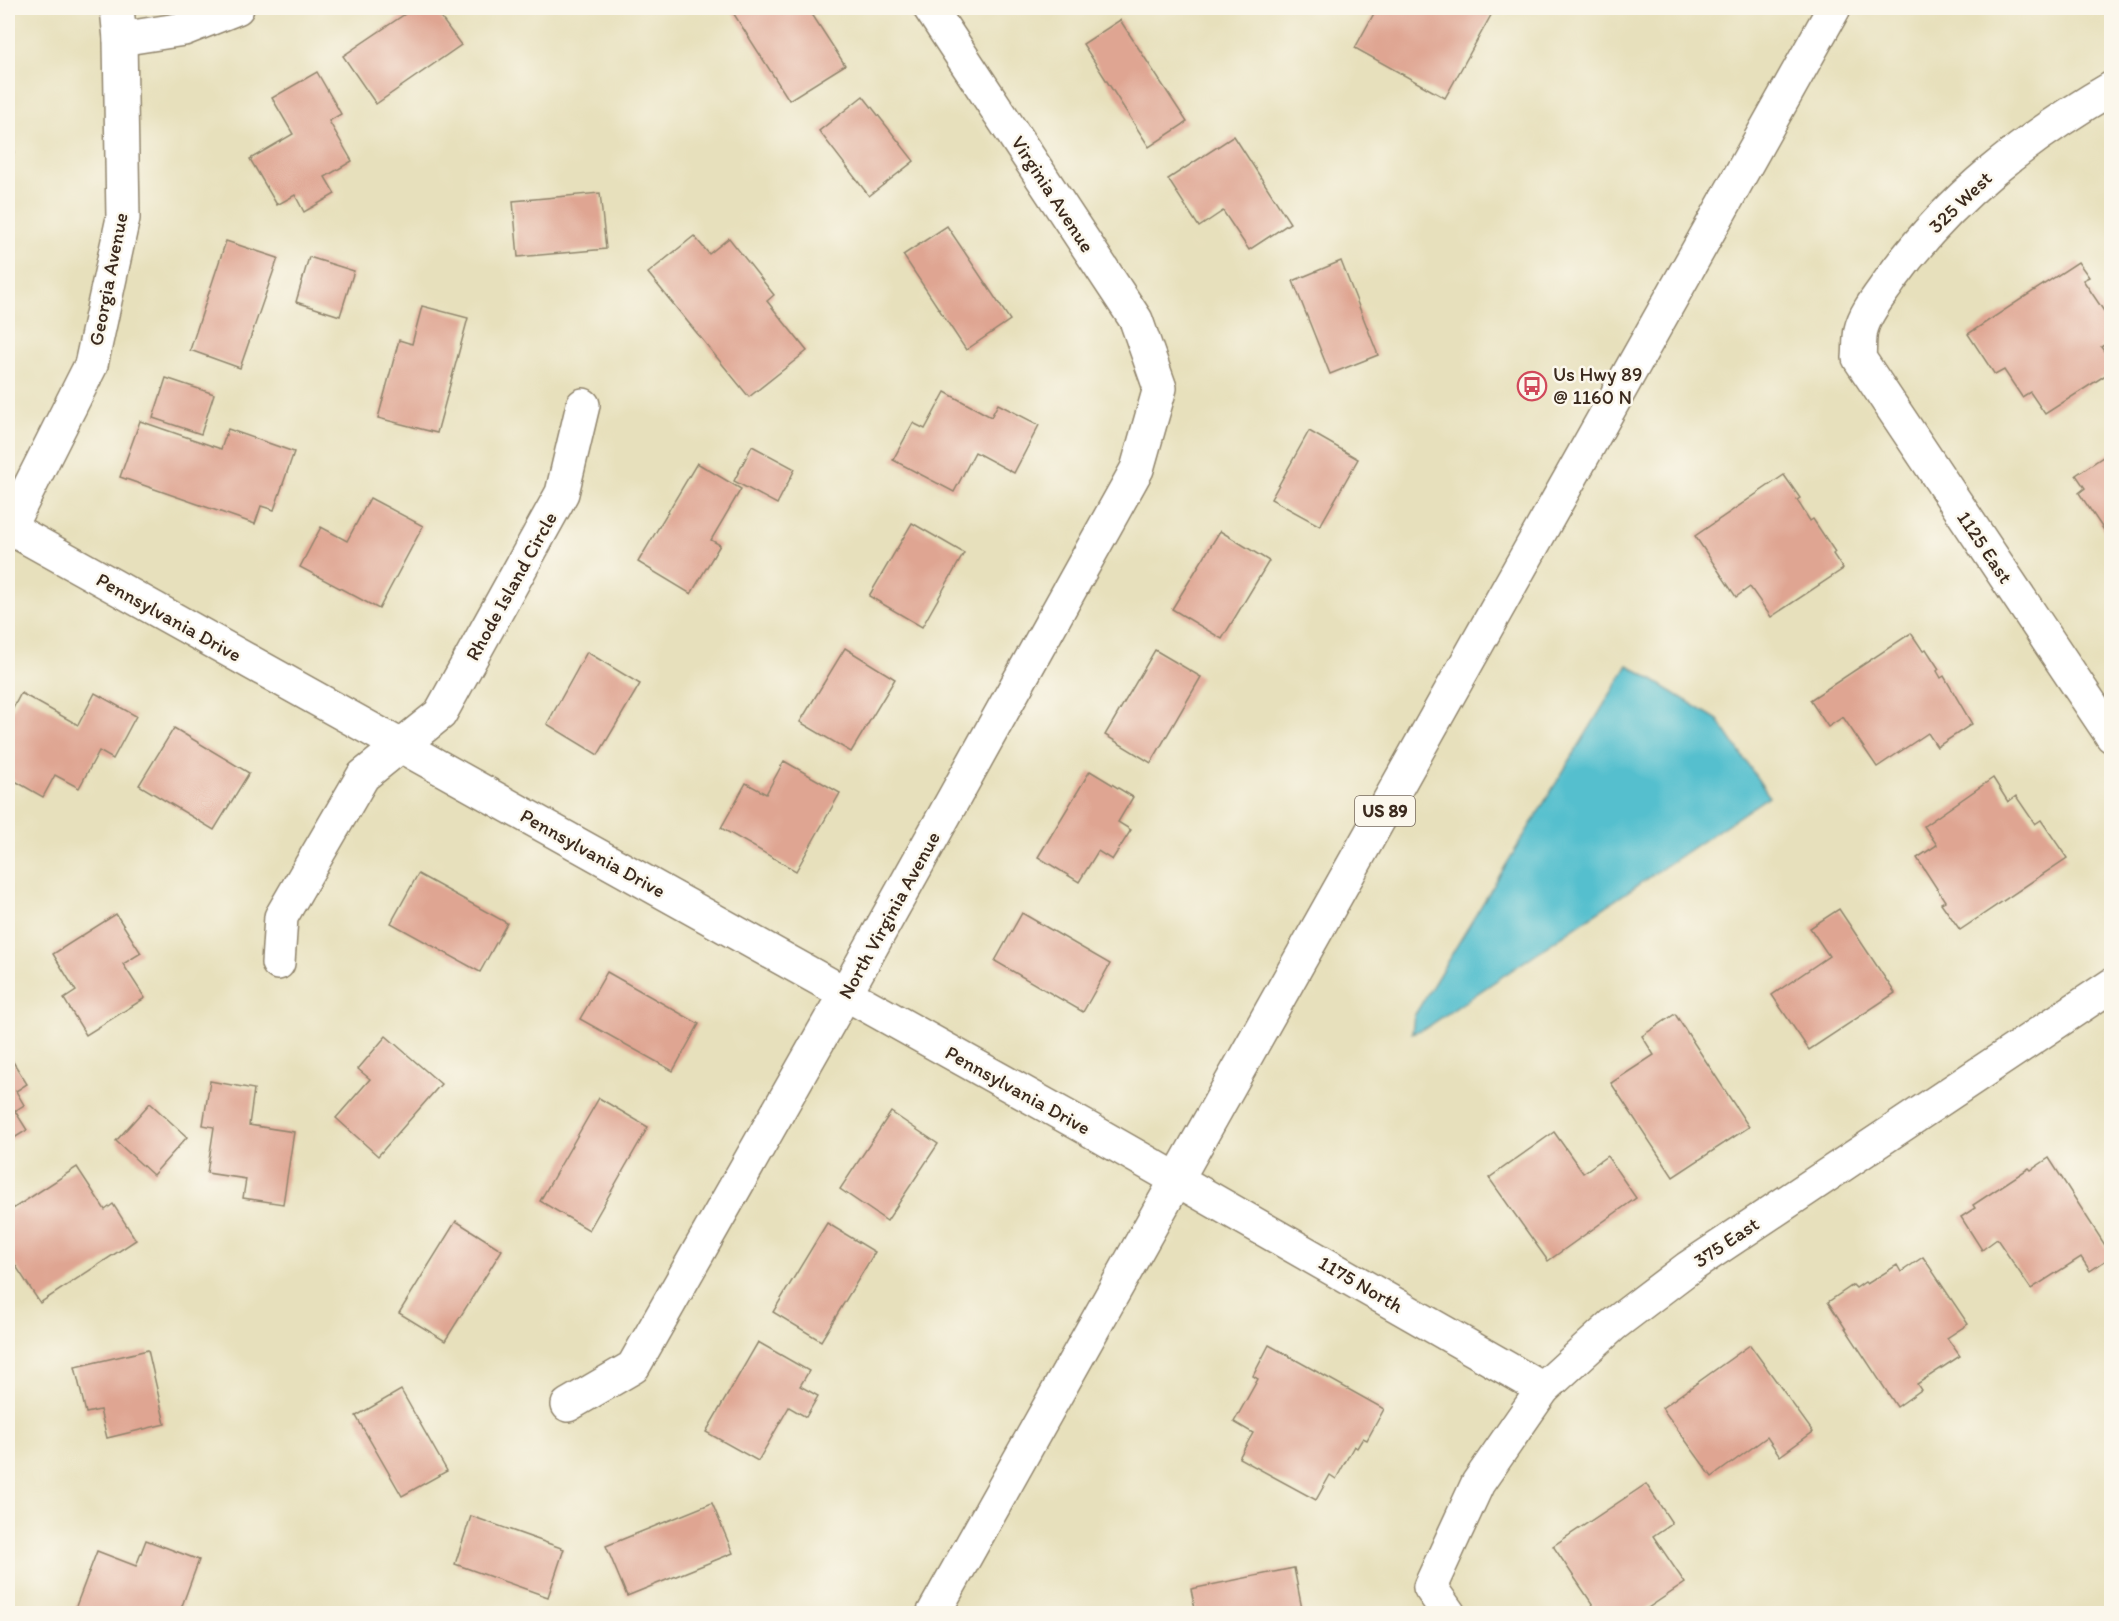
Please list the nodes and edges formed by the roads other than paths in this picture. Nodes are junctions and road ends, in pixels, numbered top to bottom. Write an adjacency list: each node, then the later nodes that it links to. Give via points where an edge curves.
1 (237, 8): 4 (street, via 184,29)
2 (930, 8): 7 (street, Virginia Avenue, via 1136,320)
3 (1834, 8): 15 (street, US 89)
4 (118, 23): 9 (street, Georgia Avenue, via 123,218 91,365)
5 (2112, 88): 6 (street, 325 West, via 2022,145 1970,188 1916,245 1874,302 1861,329)
6 (1859, 358): 10 (street, 1125 East)
7 (1161, 388): 14 (street, North Virginia Avenue, via 1137,469)
8 (583, 405): 11 (street, Rhode Island Circle, via 562,493 440,714)
9 (8, 528): 11 (street, Pennsylvania Drive)
10 (2112, 736)
11 (400, 746): 12 (street, Rhode Island Circle, via 363,776 281,917); 14 (street, Pennsylvania Drive)
12 (278, 963)
13 (2112, 985): 16 (street, 375 East, via 1688,1268 1613,1325)
14 (845, 994): 15 (street, Pennsylvania Drive); 17 (street, North Virginia Avenue, via 633,1367)
15 (1179, 1180): 16 (street, 1175 North); 18 (street, US 89)
16 (1543, 1389): 19 (street, 375 East, via 1478,1483 1430,1587)
17 (568, 1405)
18 (933, 1614)
19 (1449, 1614)

